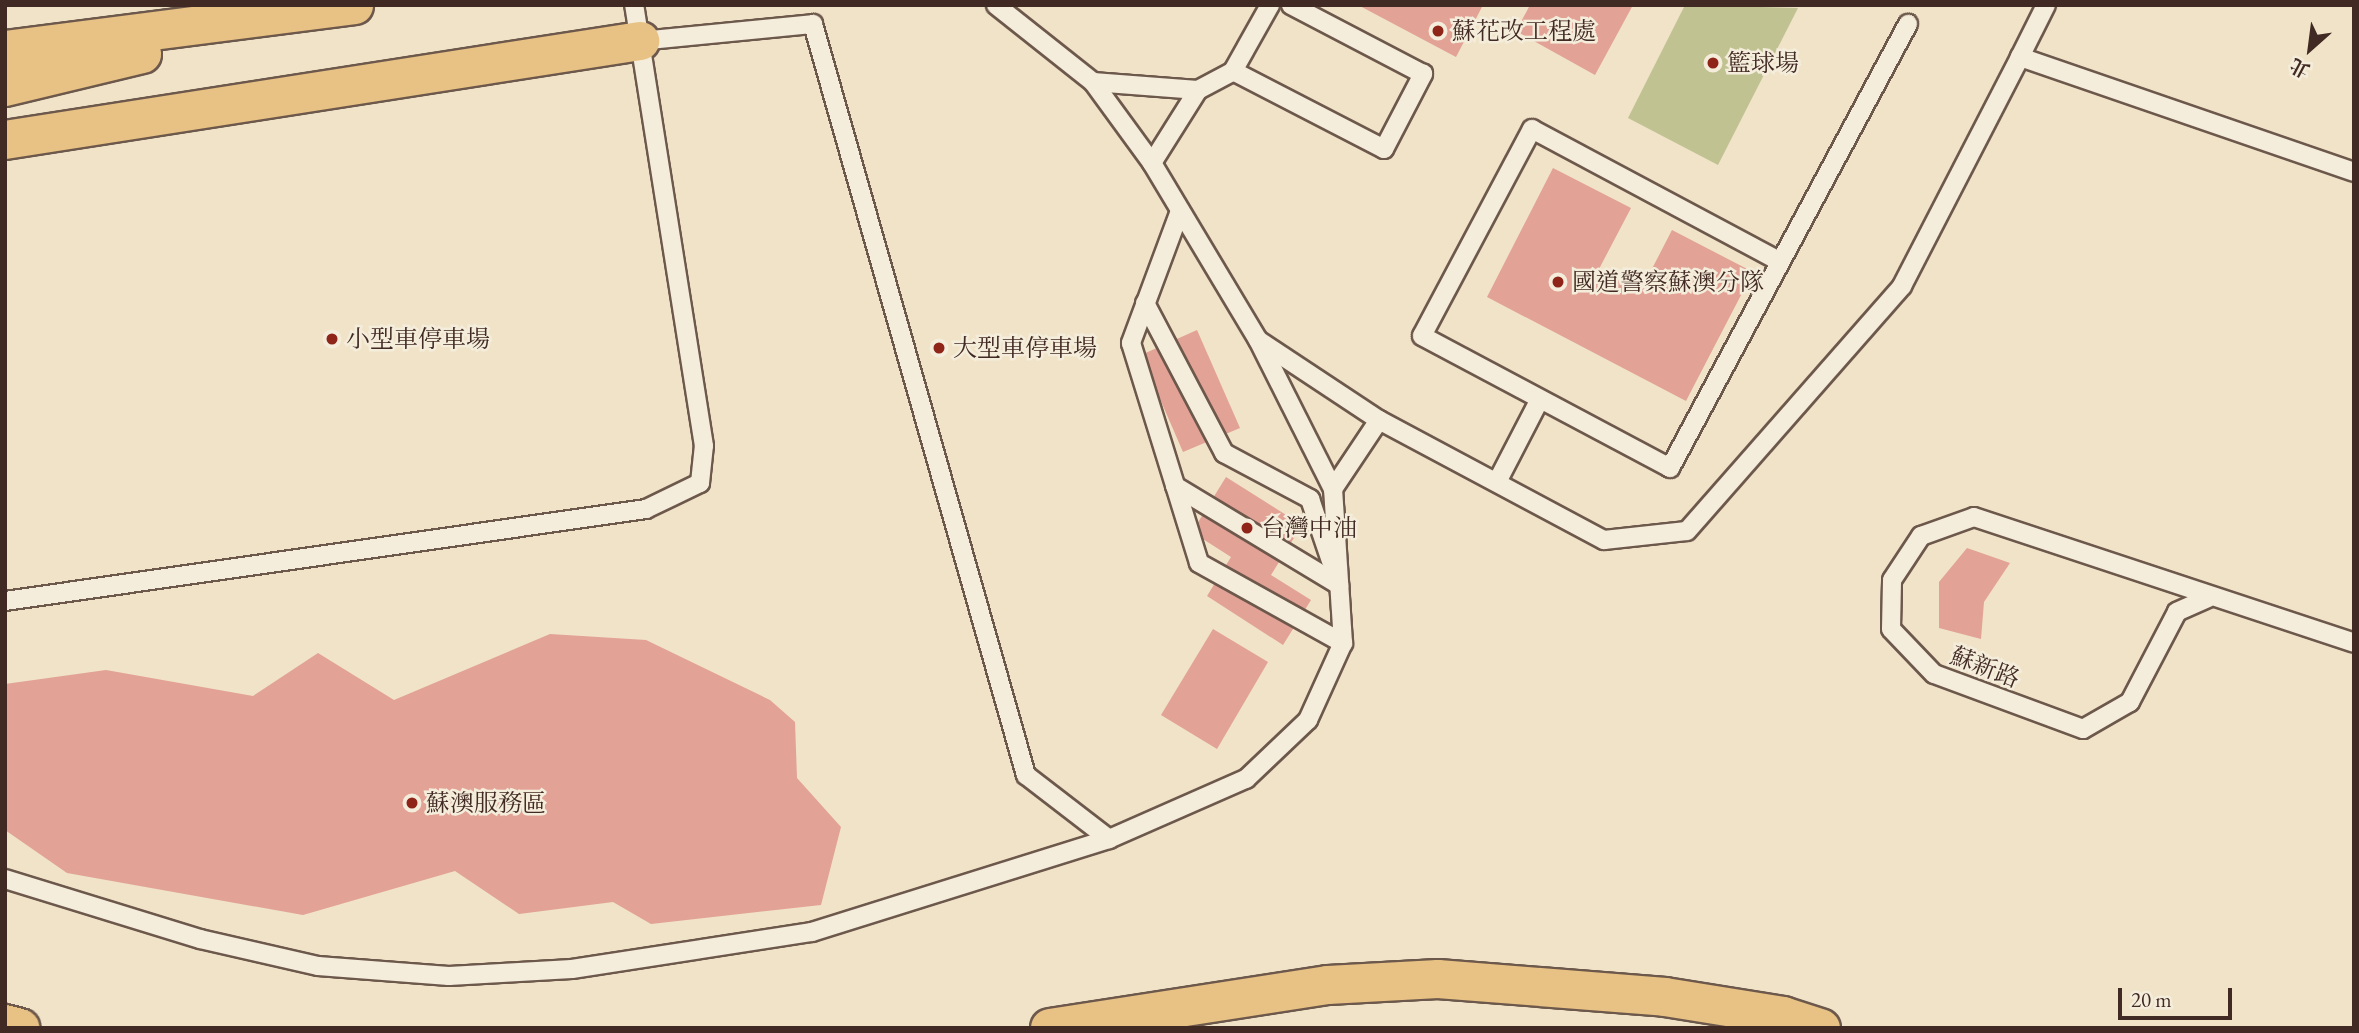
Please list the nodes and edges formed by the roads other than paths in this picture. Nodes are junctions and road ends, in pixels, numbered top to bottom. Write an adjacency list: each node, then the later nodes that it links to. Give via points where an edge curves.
1 (996, 5): 11 (lane)
2 (1270, 5): 10 (lane)
3 (1291, 5): 10 (lane, via 1423,74 1384,149)
4 (2046, 5): 9 (lane)
5 (341, 8): 8 (highway); 12 (highway)
6 (637, 23): 14 (highway); 28 (lane, via 704,446 700,483 646,509); 31 (lane, via 813,24 1026,775)
7 (1908, 24): 18 (lane)
8 (5, 50)
9 (2020, 57): 16 (lane); 23 (lane, via 1902,286 1688,531 1604,540)
10 (1233, 71): 13 (lane)
11 (1093, 82): 13 (lane); 15 (lane)
12 (5, 88)
13 (1198, 90): 15 (lane)
14 (5, 140)
15 (1152, 163): 17 (lane)
16 (2354, 172)
17 (1180, 211): 19 (lane); 20 (lane)
18 (1779, 261): 21 (lane, via 1670,468); 21 (lane, via 1532,129 1422,336)
19 (1145, 303): 24 (lane, via 1131,343); 26 (lane, via 1224,453 1311,499)
20 (1258, 340): 22 (lane); 25 (lane)
21 (1540, 399): 23 (lane)
22 (1379, 421): 23 (lane); 25 (lane)
23 (1496, 482)
24 (1175, 486): 26 (lane); 29 (lane, via 1199,563)
25 (1333, 489): 26 (lane)
26 (1339, 585): 29 (lane)
27 (2208, 598): 27 (lane, 蘇新路, via 1974,517 1921,536 1892,580 1891,629 1934,674 2083,729 2130,702 2177,612); 30 (lane, 蘇新路)
28 (5, 601)
29 (1343, 643): 31 (lane, via 1308,720 1246,779)
30 (2354, 643)
31 (1109, 839): 32 (lane, via 812,932 572,969 449,976 318,966 200,939)
32 (5, 879)
33 (5, 1024): 34 (highway)
34 (20, 1028)
35 (1050, 1028): 36 (highway, via 1328,985 1438,979 1665,997 1783,1016)
36 (1821, 1028)

